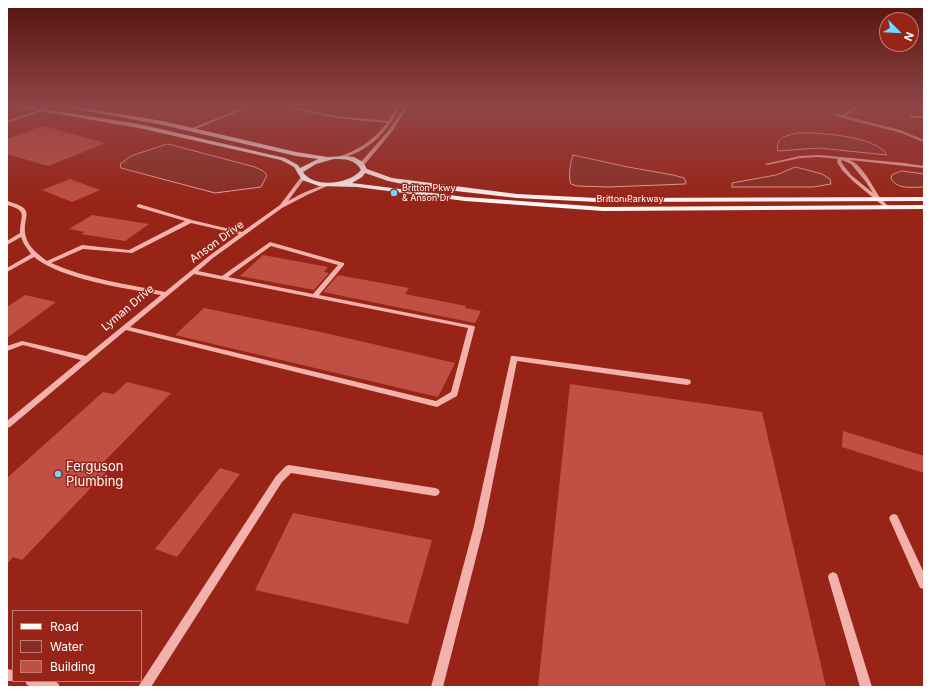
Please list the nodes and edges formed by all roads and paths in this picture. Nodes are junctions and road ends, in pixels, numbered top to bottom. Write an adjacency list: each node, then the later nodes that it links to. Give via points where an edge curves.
1 (198, 138): 11 (main road, via 283,159 293,164)
2 (231, 138): 5 (main road, via 296,154)
3 (375, 138): 6 (street, via 362,150)
4 (385, 138): 9 (street)
5 (326, 158): 6 (main road, Britton Parkway); 11 (main road, via 303,168)
6 (339, 158): 9 (main road, Britton Parkway, via 353,159)
7 (841, 158): 8 (street, via 800,157); 10 (street); 13 (street, via 853,163); 13 (street, via 839,162 855,183)
8 (767, 164)
9 (363, 167): 12 (main road, via 362,174 356,178); 13 (main road, Britton Parkway, via 390,180 517,196 597,200)
10 (924, 167)
11 (301, 175): 12 (main road, Britton Parkway, via 310,182); 17 (street, Anson Drive)
12 (333, 184): 17 (street, Anson Drive); 18 (main road, Britton Parkway, via 466,199 603,209)
13 (879, 199): 14 (main road, Britton Parkway); 18 (street)
14 (924, 199)
15 (7, 203): 21 (street, via 23,210 26,216)
16 (140, 206): 20 (street)
17 (280, 207): 22 (street, Anson Drive)
18 (887, 207): 19 (main road, Britton Parkway)
19 (924, 207)
20 (190, 221): 22 (street); 25 (street, via 130,252 82,247)
21 (23, 234): 23 (street); 24 (street, Lyman Drive, via 26,245)
22 (244, 234): 27 (street, Anson Drive)
23 (7, 243)
24 (35, 254): 25 (street, Lyman Drive); 26 (street)
25 (46, 263): 29 (street, Lyman Drive, via 75,274)
26 (7, 270)
27 (193, 272): 28 (street); 29 (street, Anson Drive)
28 (224, 278): 30 (street); 30 (street, via 270,244 342,264)
29 (166, 294): 31 (street, Lyman Drive)
30 (315, 295): 31 (street, via 472,327 454,394 436,404)
31 (124, 328): 33 (street, Lyman Drive)
32 (7, 349): 33 (street, via 22,343)
33 (86, 359): 35 (street, Lyman Drive)
34 (687, 382): 43 (street, via 514,358 479,526)
35 (7, 425)
36 (435, 492): 42 (street, via 289,469 279,479)
37 (894, 518): 39 (street)
38 (833, 577): 44 (street)
39 (924, 584)
40 (35, 682): 41 (street)
41 (54, 687)
42 (144, 687)
43 (436, 687)
44 (866, 687)

